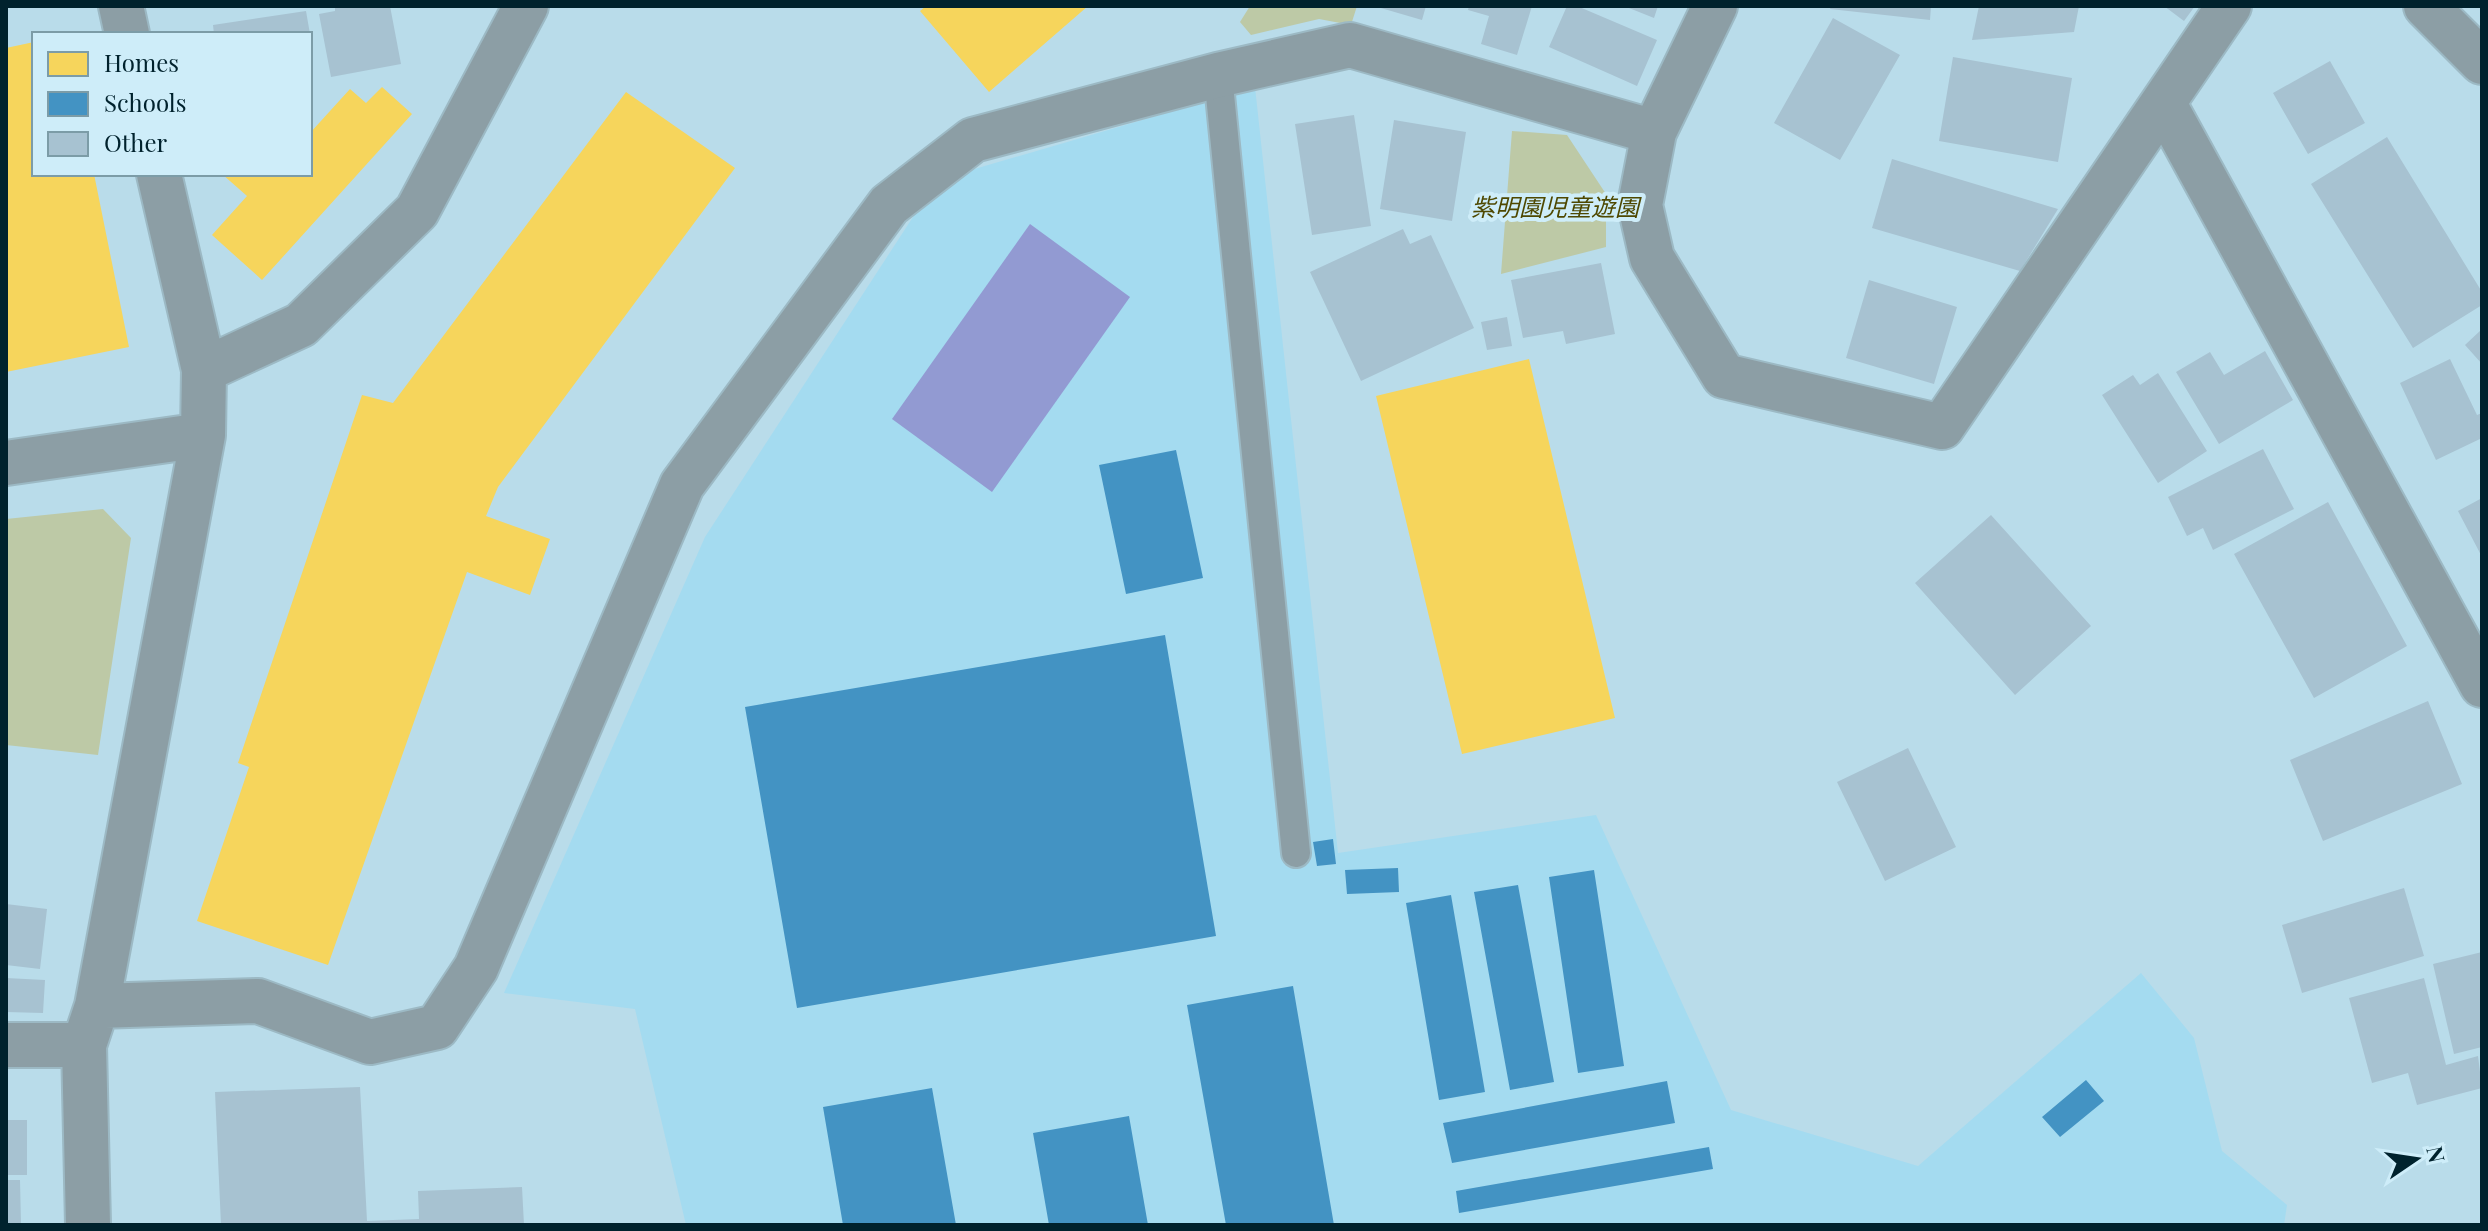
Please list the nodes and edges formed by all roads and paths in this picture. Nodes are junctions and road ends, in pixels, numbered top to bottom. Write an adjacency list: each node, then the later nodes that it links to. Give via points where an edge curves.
1 (121, 6): 6 (street)
2 (526, 6): 12 (street, via 417,211 301,325)
3 (1715, 6): 10 (street)
4 (2229, 6): 9 (street)
5 (2426, 6): 7 (street)
6 (127, 32)
7 (2482, 62)
8 (1218, 75): 10 (street, via 1350,45); 16 (lane); 17 (street, via 973,140 889,205 682,485 476,968 437,1027 370,1042 258,1001)
9 (2164, 104): 10 (street, via 1942,427 1724,376 1652,258 1640,205); 15 (street)
10 (1654, 132)
11 (159, 176): 12 (street)
12 (204, 370): 13 (street)
13 (203, 435): 14 (street); 17 (street)
14 (6, 463)
15 (2482, 685)
16 (1296, 853)
17 (91, 1025): 18 (street); 19 (street)
18 (6, 1045)
19 (88, 1225)

